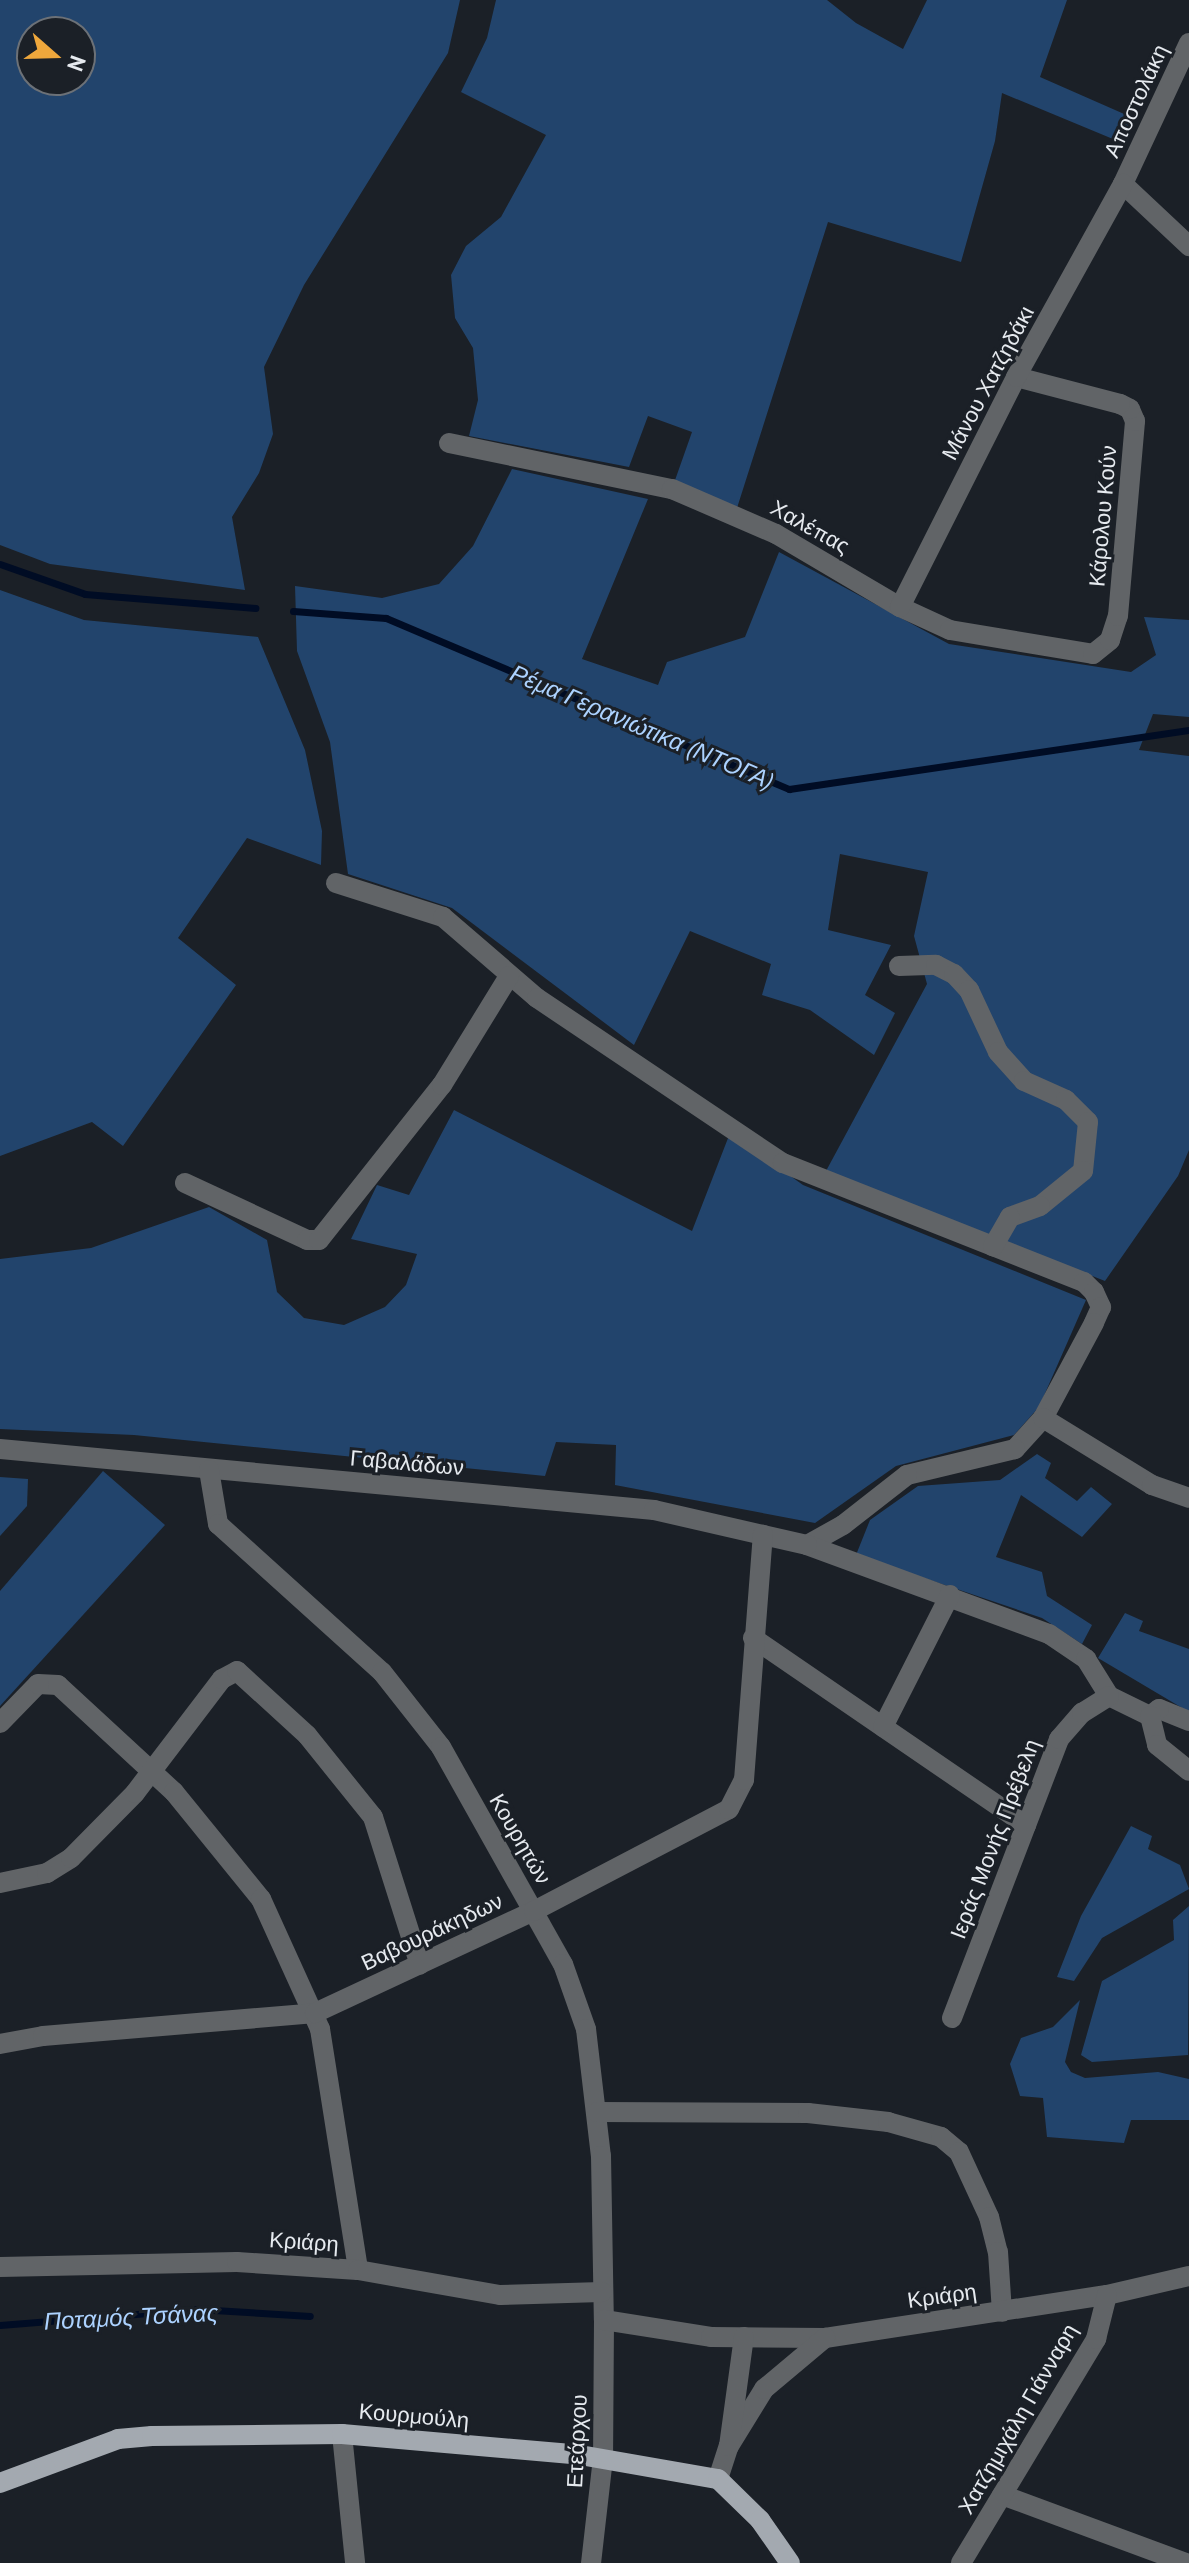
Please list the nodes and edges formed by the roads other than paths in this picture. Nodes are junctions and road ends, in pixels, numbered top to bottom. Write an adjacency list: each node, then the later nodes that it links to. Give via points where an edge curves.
1 (1188, 47): 2 (street, Αποστολάκη)
2 (1123, 184): 3 (street, Αποστολάκη); 4 (street, Μάνου Χατζηδάκι)
3 (1185, 237)
4 (1016, 377): 6 (street, Μάνου Χατζηδάκι); 7 (street, Κάρολου Κούν, via 1130,409 1135,421)
5 (449, 443): 6 (street, Χαλέπας, via 672,489 776,534)
6 (900, 607): 7 (street, Χαλέπας, via 963,635 1003,637 1085,656 1105,647)
7 (1118, 616)
8 (336, 883): 10 (street, via 443,917)
9 (899, 966): 12 (street, via 936,965 954,974 969,990 998,1052 1024,1081 1066,1100 1088,1122 1083,1171 1040,1206 1010,1217)
10 (509, 976): 11 (street, via 442,1085 319,1240 307,1240); 12 (street, via 783,1163)
11 (185, 1183)
12 (993, 1246): 13 (street, via 1084,1282 1101,1307)
13 (1043, 1418): 16 (street, via 1152,1485); 18 (street, via 1015,1449 1001,1456 907,1475 843,1525)
14 (0, 1449): 15 (street, Γαβαλάδων)
15 (209, 1470): 17 (street, Γαβαλάδων, via 654,1510); 30 (street, Κουρητών, via 218,1524 382,1672 421,1719)
16 (1189, 1498)
17 (763, 1535): 18 (street, Γαβαλάδων); 20 (street, Βαβουράκηδων)
18 (807, 1545): 19 (street, Γαβαλάδων)
19 (950, 1595): 21 (street, Γαβαλάδων, via 1049,1634 1086,1659); 25 (street)
20 (753, 1638): 25 (street); 30 (street, Βαβουράκηδων, via 744,1780 738,1801)
21 (1109, 1696): 22 (street); 28 (street, Ιεράς Μονής Πρέβελη, via 1082,1713 1059,1739)
22 (1150, 1716): 23 (street, via 1159,1709); 27 (street, via 1157,1745)
23 (1189, 1721)
24 (0, 1723): 26 (street, via 31,1689 49,1681)
25 (883, 1727): 28 (street)
26 (153, 1771): 29 (street, via 64,1864); 31 (street, via 222,1679 232,1672 245,1675 307,1735 373,1817); 32 (street, via 261,1899)
27 (1189, 1771)
28 (1026, 1825): 33 (street, Ιεράς Μονής Πρέβελη)
29 (0, 1883)
30 (534, 1911): 31 (street, Βαβουράκηδων); 35 (street, Κουρητών, via 563,1964 586,2029)
31 (420, 1965): 32 (street, Βαβουράκηδων)
32 (315, 2013): 34 (street, Βαβουράκηδων); 37 (street, via 334,2095)
33 (952, 2018)
34 (0, 2044)
35 (597, 2112): 39 (street, Κουρητών); 41 (street, via 808,2113 888,2122 941,2137 959,2152 989,2217 998,2252)
36 (0, 2267): 37 (street, Κριάρη, via 237,2262)
37 (358, 2270): 39 (street, Κριάρη, via 500,2295)
38 (1189, 2276): 40 (street, Κριάρη)
39 (602, 2292): 42 (street, Κουρητών)
40 (1107, 2295): 41 (street, Κριάρη); 50 (street, Χατζημιχάλη Γιάνναρη, via 1096,2339)
41 (1002, 2312): 44 (street, Κριάρη)
42 (604, 2320): 43 (street, Κριάρη); 47 (street, Ετεάρχου)
43 (744, 2337): 44 (street, Κριάρη); 46 (street)
44 (825, 2338): 46 (street, via 764,2389)
45 (342, 2434): 47 (main road, Κουρμούλη); 49 (main road, Κουρμούλη, via 118,2439); 51 (street)
46 (729, 2446): 48 (street)
47 (603, 2458): 48 (main road, Κουρμούλη); 52 (street, Ετεάρχου)
48 (718, 2479): 53 (main road, via 760,2520)
49 (0, 2483)
50 (1002, 2495): 54 (street, Χατζημιχάλη Γιάνναρη); 55 (street)
51 (355, 2563)
52 (591, 2563)
53 (790, 2563)
54 (961, 2563)
55 (1186, 2563)

